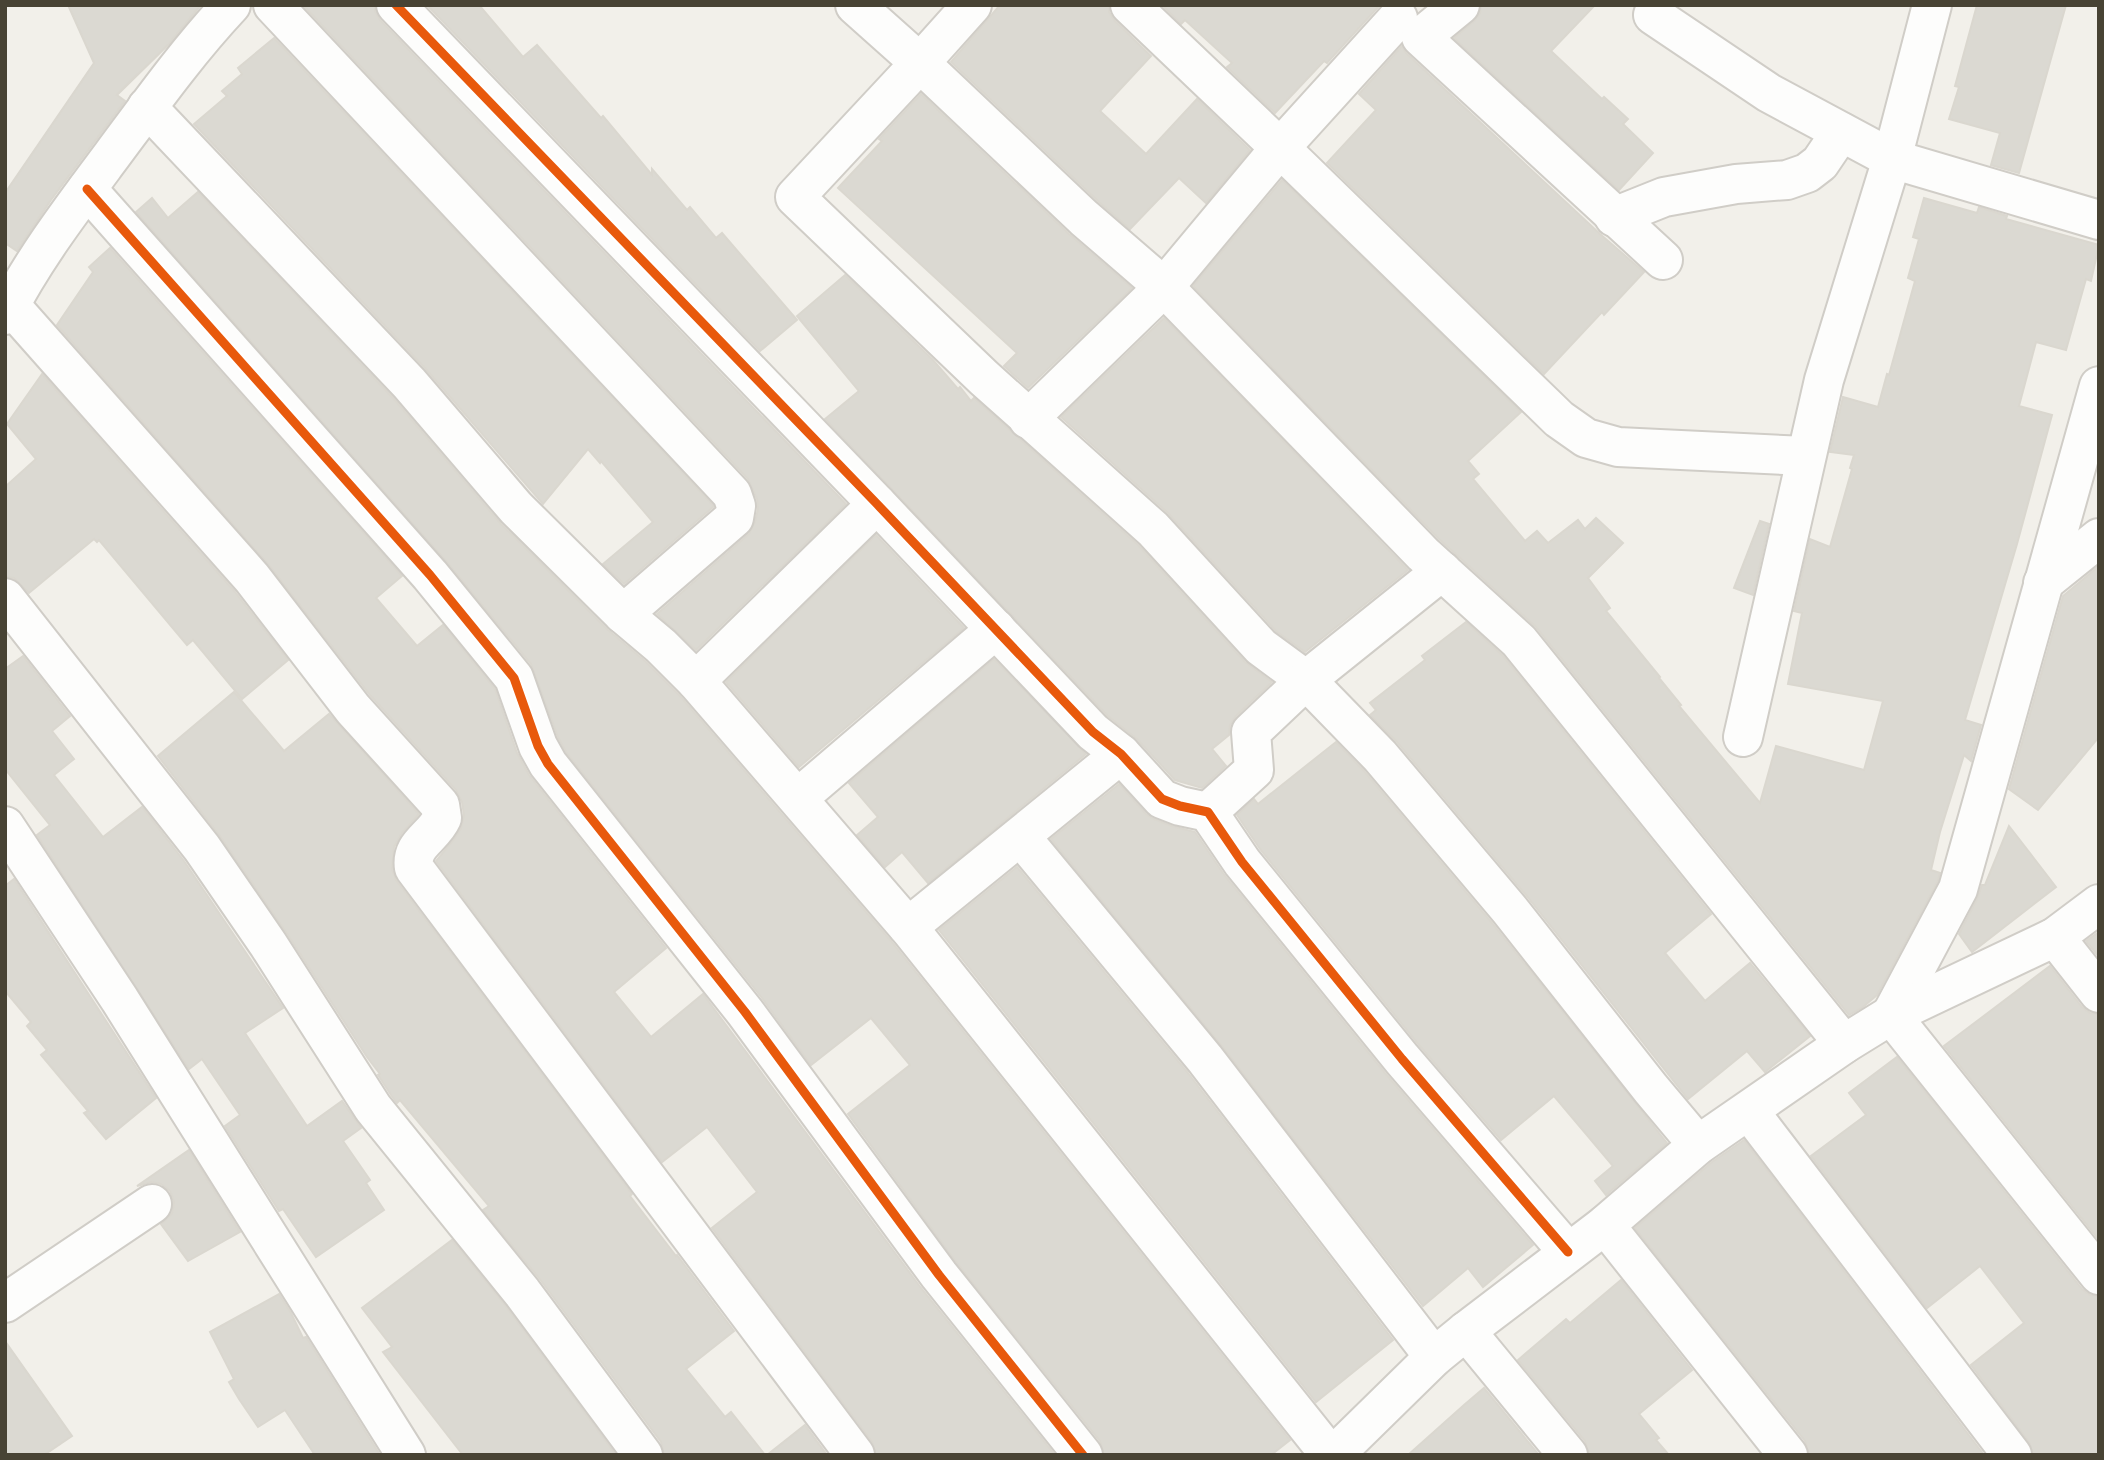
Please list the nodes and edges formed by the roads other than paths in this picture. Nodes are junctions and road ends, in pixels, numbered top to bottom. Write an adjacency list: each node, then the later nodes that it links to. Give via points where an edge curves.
1 (231, 5): 12 (street)
2 (273, 5): 30 (street, via 732,494 734,518)
3 (396, 5): 25 (street)
4 (855, 5): 11 (street)
5 (972, 5): 11 (street)
6 (1130, 5): 14 (street)
7 (1460, 5): 10 (street)
8 (1932, 5): 15 (street)
9 (1650, 8): 13 (street, via 1769,93)
10 (1401, 20): 14 (street); 17 (street)
11 (920, 63): 20 (street); 23 (street, via 795,197)
12 (147, 107): 16 (street); 30 (street, via 409,383 516,508)
13 (1841, 132): 15 (street); 17 (street, via 1820,163 1797,177 1664,197)
14 (1280, 148): 20 (street); 24 (street, via 1559,419 1586,438 1618,447)
15 (1892, 159): 18 (street); 24 (street, via 1824,380)
16 (87, 189): 21 (street); 58 (street, via 430,575 514,678 548,764 745,1012 939,1275)
17 (1614, 217): 19 (street)
18 (2099, 220)
19 (1663, 260)
20 (1164, 287): 23 (street); 27 (street)
21 (8, 310): 57 (street, via 252,579 353,709 440,805 442,818 415,850 414,868)
22 (2099, 386): 28 (street)
23 (1028, 419): 32 (street, via 1153,529 1261,648)
24 (1806, 456): 34 (street)
25 (877, 504): 31 (street); 33 (street)
26 (2099, 538): 28 (street)
27 (1442, 571): 32 (street); 45 (street, via 1519,641)
28 (2043, 583): 44 (street, via 1958,889)
29 (5, 598): 56 (street, via 202,848 373,1108 522,1292)
30 (623, 614): 33 (street)
31 (996, 629): 35 (street, via 1093,732); 36 (street)
32 (1306, 680): 37 (street, via 1251,732 1254,770); 47 (street, via 1380,755)
33 (696, 681): 36 (street)
34 (1743, 737)
35 (1121, 754): 37 (street, via 1162,799); 39 (street)
36 (798, 798): 41 (street)
37 (1208, 812): 50 (street, via 1241,862 1402,1059)
38 (5, 826): 55 (street)
39 (1021, 837): 41 (street); 54 (street, via 1205,1059)
40 (2099, 904): 42 (street)
41 (908, 927): 59 (street)
42 (2055, 937): 43 (street); 44 (street)
43 (2099, 993)
44 (1891, 1015): 45 (street); 51 (street)
45 (1844, 1044): 46 (street)
46 (1749, 1111): 47 (street); 62 (street)
47 (1698, 1146): 49 (street)
48 (152, 1204): 52 (street)
49 (1605, 1225): 50 (street); 61 (street)
50 (1569, 1252): 53 (street)
51 (2099, 1275)
52 (5, 1303)
53 (1466, 1331): 54 (street); 60 (street)
54 (1434, 1357): 59 (street)
55 (406, 1455)
56 (643, 1455)
57 (855, 1455)
58 (1083, 1455)
59 (1332, 1455)
60 (1568, 1455)
61 (1788, 1455)
62 (2012, 1455)

